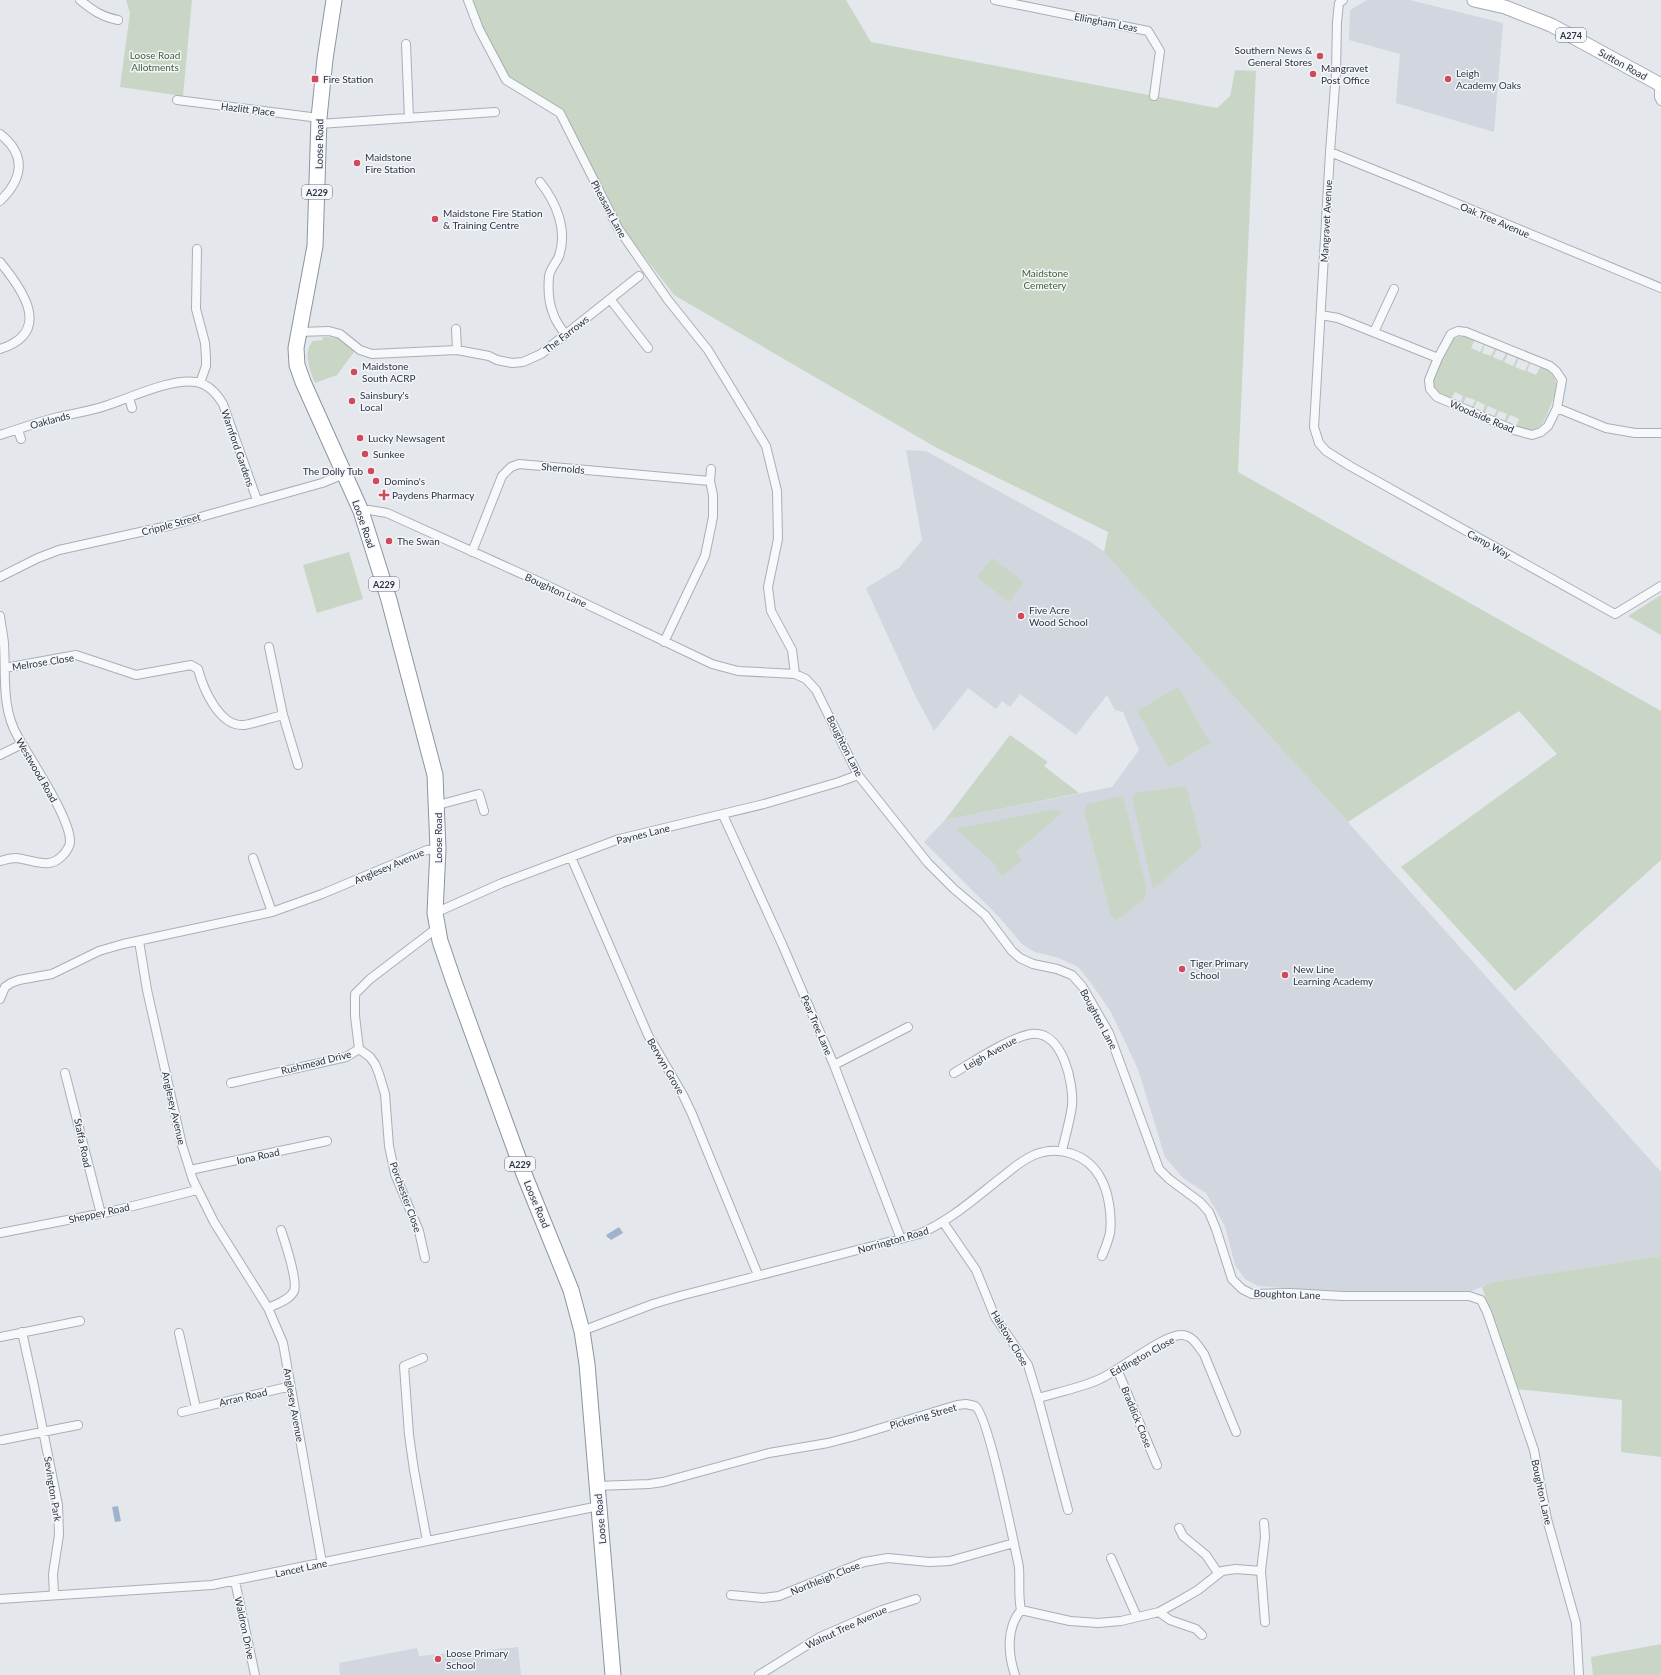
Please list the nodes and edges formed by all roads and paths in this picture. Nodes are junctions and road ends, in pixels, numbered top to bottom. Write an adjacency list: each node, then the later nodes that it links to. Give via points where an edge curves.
1 (80, 0): 7 (street, via 100,15)
2 (334, 0): 15 (highway, Loose Road / A229, via 324,59)
3 (468, 0): 56 (street, Pheasant Lane, via 479,29 506,80 560,113 618,228 668,300 708,350 766,446 778,491 778,539 768,586 771,611 792,650)
4 (994, 0): 10 (street, Ellingham Leas, via 1148,31 1160,50)
5 (1474, 0): 9 (main road, Sutton Road / A274, via 1505,7 1555,28)
6 (1340, 1): 17 (street, Mangravet Avenue)
7 (118, 20)
8 (406, 44): 14 (street)
9 (1660, 84): 12 (street)
10 (1154, 96)
11 (177, 100): 15 (street, Hazlitt Place)
12 (1661, 101)
13 (495, 112): 14 (street, Hazlitt Place)
14 (409, 118): 15 (street, Hazlitt Place)
15 (319, 121): 28 (highway, Loose Road / A229, via 314,246)
16 (0, 134): 19 (street, via 16,150 19,171 13,188)
17 (1330, 152): 23 (street, Oak Tree Avenue); 26 (street, Mangravet Avenue)
18 (540, 182): 30 (street, via 558,210 561,226 562,248 557,262 548,275 553,314)
19 (0, 201)
20 (197, 249): 35 (street, via 202,268 196,309 204,336 206,358)
21 (0, 262): 32 (street, via 21,293 30,314 24,333 16,342)
22 (639, 276): 25 (street, The Farrows)
23 (1661, 288)
24 (1394, 289): 29 (street)
25 (610, 299): 30 (street, The Farrows); 31 (street)
26 (1321, 315): 29 (street, via 1338,318); 43 (street, Mangravet Avenue, via 1314,427)
27 (456, 329): 33 (street)
28 (299, 332): 33 (street, The Farrows, via 340,334 360,350 372,354); 45 (highway, Loose Road / A229, via 296,348 297,365 302,382)
29 (1374, 332): 34 (street)
30 (565, 334): 33 (street, The Farrows, via 541,354 523,362 512,363)
31 (648, 348)
32 (0, 349)
33 (457, 350)
34 (1438, 358): 38 (street, Woodside Road, via 1451,334 1458,331 1550,366 1562,380); 38 (street, Woodside Road, via 1429,380 1430,389 1437,397 1514,430 1532,435 1541,432 1548,426)
35 (200, 383): 36 (street, via 180,382); 47 (street, Warnford Gardens, via 214,392 223,404)
36 (129, 398): 37 (street); 39 (street, Oaklands)
37 (132, 408)
38 (1557, 408): 40 (street, via 1606,428 1635,433)
39 (18, 430): 41 (street, Oaklands); 42 (street, Oaklands)
40 (1661, 432)
41 (0, 435)
42 (21, 439)
43 (1319, 443): 51 (street, Camp Way, via 1326,451 1350,466 1615,614)
44 (711, 469): 46 (street)
45 (344, 474): 47 (street, Cripple Street); 48 (highway, Loose Road / A229)
46 (710, 481): 49 (street, Shernolds, via 519,464 510,467 502,476); 53 (street, via 713,517 705,556)
47 (257, 500): 50 (street, Cripple Street, via 172,525 60,550)
48 (361, 511): 49 (street, Boughton Lane, via 387,513); 62 (highway, Loose Road / A229, via 389,600 435,775)
49 (472, 552): 53 (street, Boughton Lane)
50 (0, 577)
51 (1661, 586)
52 (0, 616): 55 (street, Westwood Road)
53 (664, 642): 56 (street, Boughton Lane, via 724,668)
54 (269, 647): 57 (street)
55 (5, 668): 57 (street, Melrose Close, via 76,655 136,675 191,665 198,669 203,687 214,706 230,722 243,725); 58 (street, Westwood Road, via 8,717)
56 (795, 674): 61 (street, Boughton Lane, via 806,679 816,690)
57 (283, 715): 60 (street)
58 (22, 744): 59 (street); 68 (street, Westwood Road, via 63,816 71,844 54,862 42,864 14,858)
59 (0, 755)
60 (298, 766)
61 (858, 775): 64 (street, Paynes Lane); 134 (street, Boughton Lane, via 919,852 954,889 985,915 1012,951 1033,964 1072,975 1082,986 1109,1033 1159,1169 1209,1212 1232,1279 1242,1290 1252,1294 1469,1296 1481,1300 1534,1450 1547,1518 1576,1623)
62 (438, 805): 63 (street, via 479,794); 65 (highway, Loose Road / A229)
63 (484, 811)
64 (723, 815): 66 (street, Paynes Lane, via 619,839); 76 (street, Pear Tree Lane)
65 (438, 849): 69 (street, Anglesey Avenue, via 427,850); 70 (highway, Loose Road / A229)
66 (571, 857): 70 (street, Paynes Lane, via 502,884); 91 (street, Berwyn Grove, via 648,1035 692,1114)
67 (253, 858): 69 (street)
68 (0, 861)
69 (272, 912): 71 (street, Anglesey Avenue)
70 (436, 921): 75 (street, Rushmead Drive, via 355,994); 94 (highway, Loose Road / A229, via 454,982 510,1136 571,1290)
71 (139, 941): 72 (street, via 99,951 52,974); 82 (street, Anglesey Avenue, via 147,990 182,1146)
72 (4, 983): 73 (street)
73 (0, 999)
74 (908, 1027): 76 (street)
75 (359, 1048): 79 (street, Rushmead Drive, via 346,1057); 90 (street, Porchester Close, via 370,1057 379,1074 385,1094 388,1146 395,1174 419,1231)
76 (834, 1065): 88 (street, Pear Tree Lane)
77 (65, 1073): 84 (street, Staffa Road)
78 (954, 1073): 81 (street, Leigh Avenue, via 1018,1037 1034,1034 1049,1038 1061,1053 1069,1075 1072,1106)
79 (231, 1083)
80 (327, 1141): 82 (street, Iona Road)
81 (1062, 1151): 85 (street, Norrington Road, via 1042,1152 1027,1159); 89 (street, Norrington Road, via 1084,1160 1096,1171 1104,1184 1108,1199 1110,1233)
82 (190, 1170): 83 (street, Anglesey Avenue)
83 (197, 1190): 84 (street, Sheppey Road); 92 (street, Anglesey Avenue)
84 (101, 1214): 87 (street, Sheppey Road)
85 (943, 1222): 88 (street, Norrington Road, via 920,1234); 101 (street, Halstow Close, via 976,1270 995,1317 1028,1365)
86 (281, 1230): 92 (street, via 294,1279 294,1291 287,1299)
87 (0, 1233)
88 (901, 1239): 91 (street, Norrington Road)
89 (1102, 1256)
90 (425, 1258)
91 (758, 1275): 94 (street, Norrington Road, via 653,1304)
92 (268, 1308): 100 (street, Anglesey Avenue, via 283,1343)
93 (80, 1321): 95 (street)
94 (582, 1331): 109 (highway, Loose Road / A229)
95 (22, 1332): 97 (street); 105 (street, Sevington Park)
96 (180, 1333): 102 (street)
97 (0, 1337)
98 (423, 1358): 114 (street, via 404,1366 408,1435)
99 (1117, 1369): 101 (street, Eddington Close, via 1084,1386); 106 (street, Eddington Close, via 1163,1341 1175,1336 1188,1336 1197,1343 1204,1354); 108 (street, Braddick Close)
100 (291, 1386): 102 (street, Arran Road); 117 (street, Anglesey Avenue)
101 (1038, 1398): 111 (street, Halstow Close)
102 (196, 1408): 103 (street, Arran Road)
103 (182, 1412)
104 (78, 1425): 105 (street)
105 (43, 1431): 107 (street); 121 (street, Sevington Park, via 59,1519 53,1574)
106 (1236, 1432)
107 (2, 1440)
108 (1157, 1465)
109 (597, 1486): 110 (highway, Loose Road / A229); 115 (street, Pickering Street, via 663,1482 769,1453 849,1438 957,1406 972,1404 980,1410 989,1436)
110 (599, 1506): 114 (street, Lancet Lane); 131 (highway, Loose Road / A229)
111 (1068, 1510)
112 (1264, 1523): 118 (street, via 1265,1538)
113 (1180, 1528): 119 (street, via 1184,1536 1206,1556)
114 (427, 1541): 117 (street, Lancet Lane)
115 (1014, 1543): 122 (street, Northleigh Close, via 950,1560 929,1562 888,1558 864,1562 779,1596 763,1598); 125 (street, Pickering Street, via 1019,1567)
116 (1111, 1558): 127 (street)
117 (322, 1563): 120 (street, Lancet Lane)
118 (1260, 1571): 119 (street, via 1236,1569); 128 (street)
119 (1218, 1573): 126 (street, via 1198,1590)
120 (235, 1581): 121 (street, Lancet Lane, via 181,1588); 130 (street, Waldron Drive)
121 (54, 1595): 123 (street, Lancet Lane)
122 (731, 1595)
123 (0, 1599)
124 (916, 1599): 132 (street, Walnut Tree Avenue, via 882,1610 820,1637)
125 (1021, 1610): 127 (street, via 1084,1622 1121,1621); 133 (street, via 1014,1618 1010,1638 1011,1662)
126 (1158, 1612): 127 (street); 129 (street, via 1170,1620 1196,1629)
127 (1137, 1617)
128 (1265, 1622)
129 (1202, 1635)
130 (255, 1675)
131 (613, 1675)
132 (759, 1675)
133 (1015, 1675)
134 (1579, 1675)

